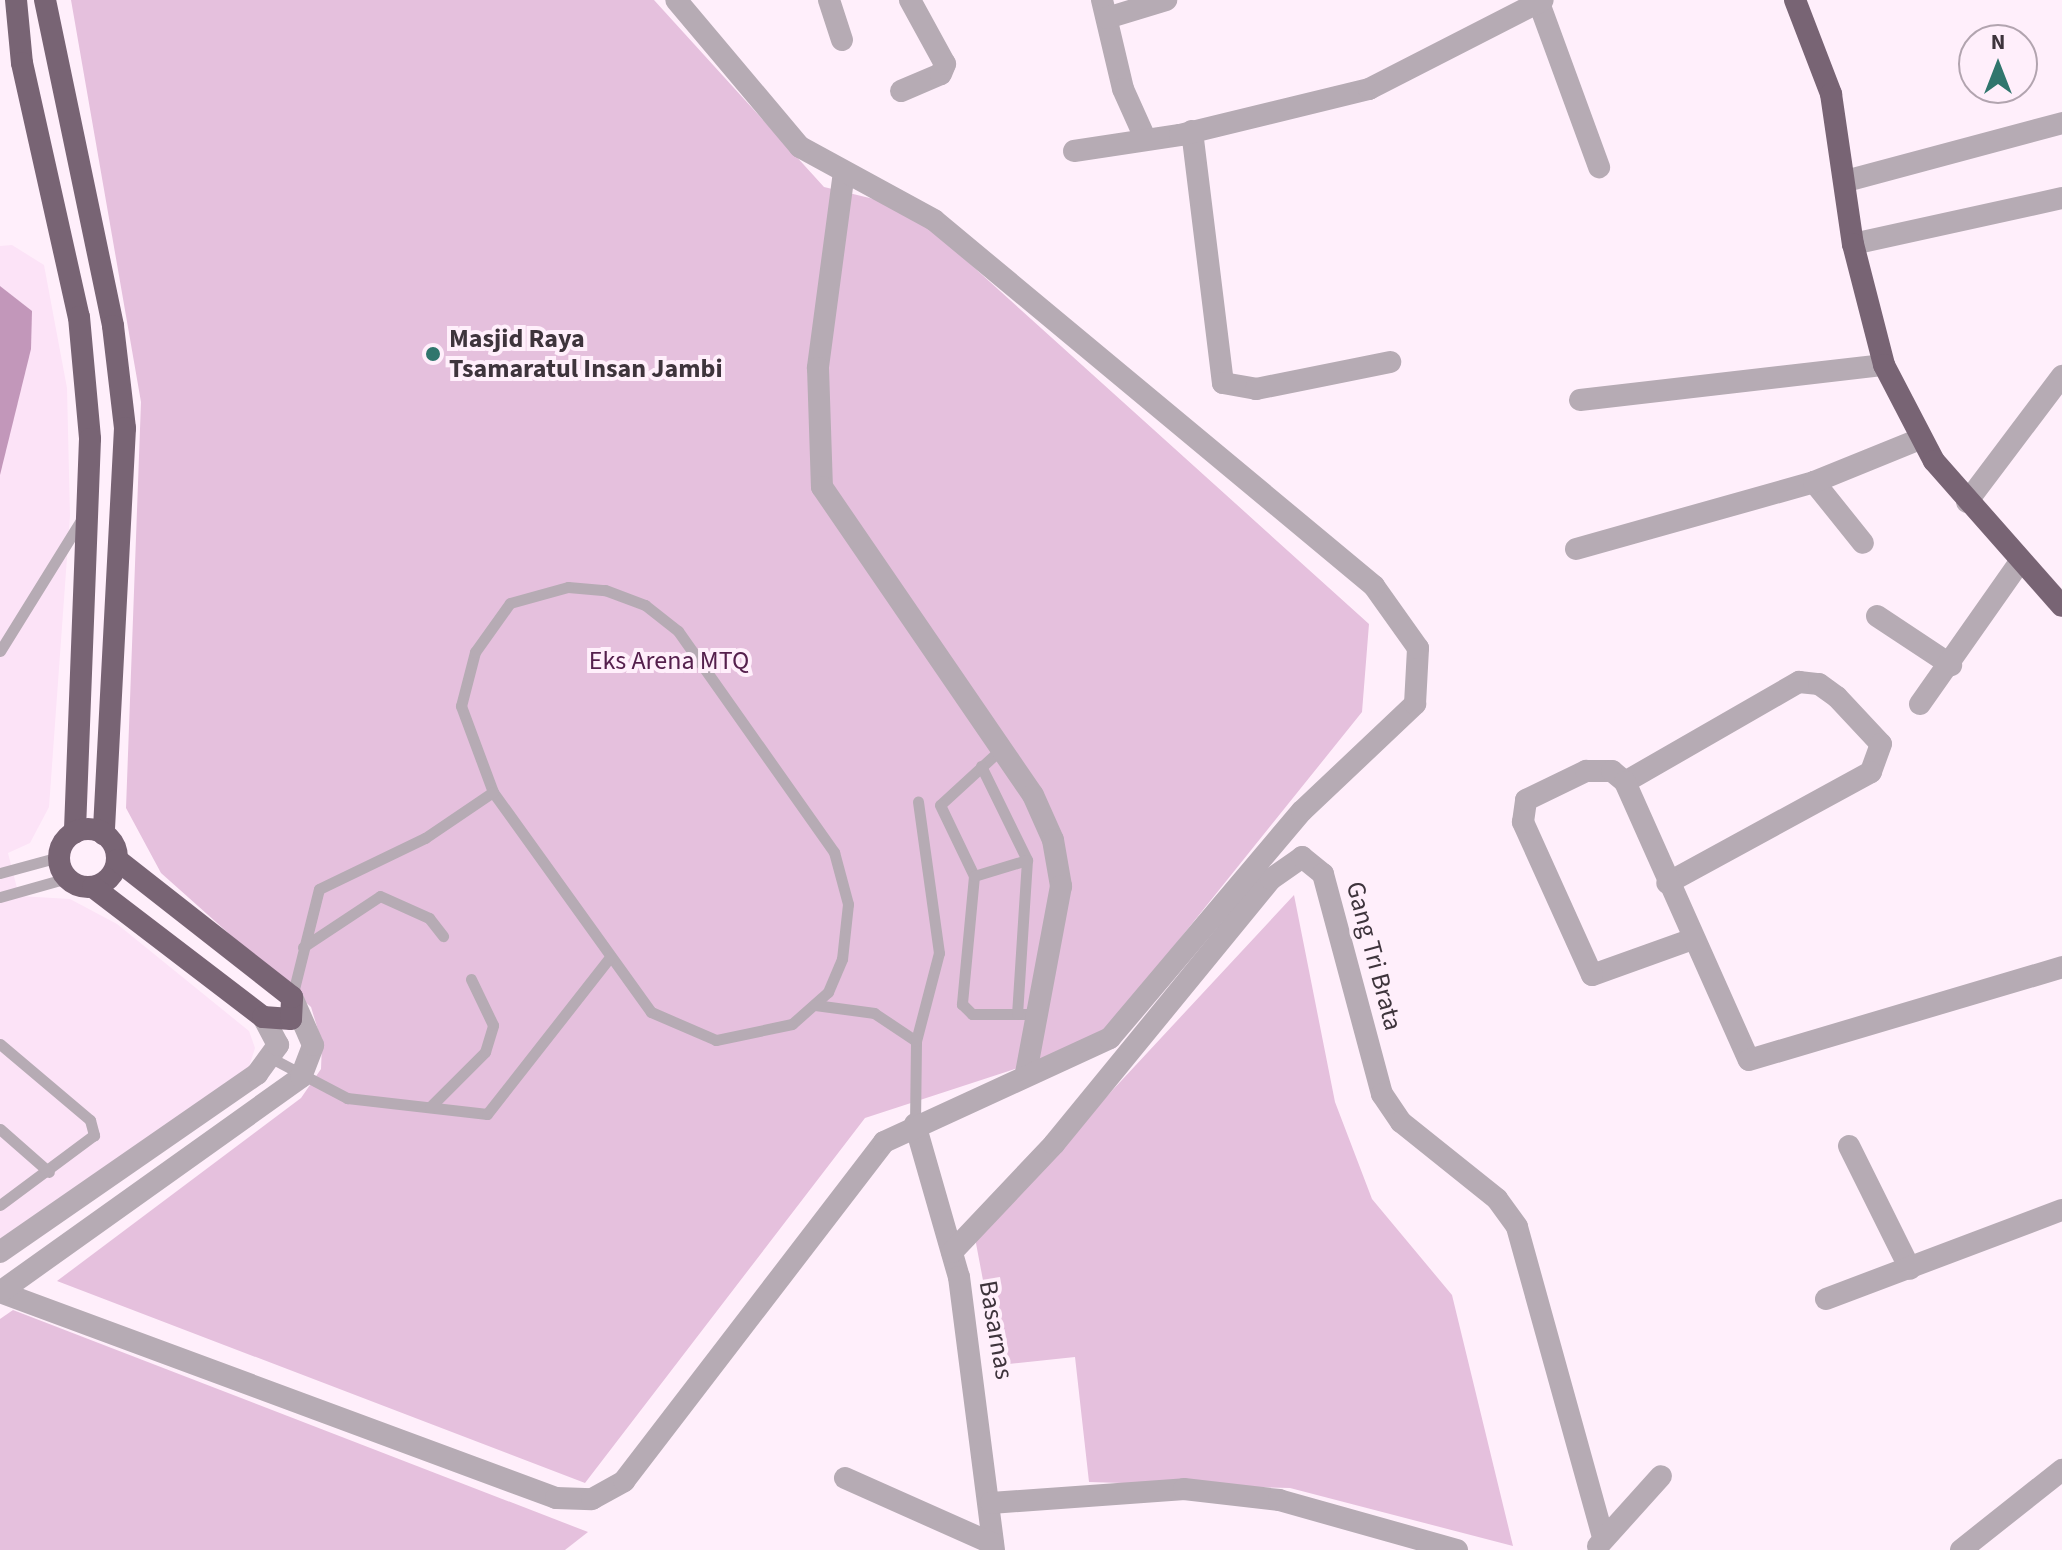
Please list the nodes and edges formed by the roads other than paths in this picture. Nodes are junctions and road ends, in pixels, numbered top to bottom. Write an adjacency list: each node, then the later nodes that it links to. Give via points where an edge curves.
1 (16, 0): 28 (highway, via 22,63 79,317)
2 (45, 0): 43 (highway, via 113,326 125,428)
3 (676, 0): 17 (street, via 800,147)
4 (829, 0): 10 (street)
5 (910, 0): 11 (street, via 945,64 941,74)
6 (1166, 0): 9 (street)
7 (1795, 0): 18 (highway, via 1831,94)
8 (1541, 1): 13 (street, via 1369,89); 16 (street)
9 (1104, 9): 14 (street)
10 (842, 40)
11 (901, 91)
12 (2062, 123): 18 (street)
13 (1192, 131): 14 (street); 21 (street, via 1223,383 1256,389)
14 (1145, 138): 15 (street)
15 (1074, 151)
16 (1599, 167)
17 (844, 172): 37 (street, via 818,368 822,487); 67 (street, via 934,220 1374,586 1420,655 1411,712 1302,811 1127,1023 1095,1049)
18 (1846, 181): 20 (highway)
19 (2062, 198): 20 (street)
20 (1853, 244): 22 (highway)
21 (1390, 362)
22 (1884, 365): 24 (street); 25 (highway)
23 (2062, 376): 27 (street)
24 (1580, 400)
25 (1920, 439): 26 (street); 27 (highway)
26 (1814, 482): 29 (street); 30 (street)
27 (1967, 502): 31 (highway)
28 (89, 509): 34 (lane); 42 (highway)
29 (1863, 543)
30 (1576, 549)
31 (2019, 563): 32 (highway); 35 (street)
32 (2062, 606)
33 (1877, 616): 35 (street)
34 (0, 651)
35 (1951, 665): 36 (street)
36 (1920, 704)
37 (1000, 750): 38 (lane); 62 (street, via 1043,818 1061,886)
38 (981, 766): 46 (lane); 48 (lane, via 940,805)
39 (1625, 782): 50 (street); 50 (street, via 1799,682 1819,684 1837,697 1881,744 1871,772); 54 (street, via 1612,771 1586,771 1526,800 1523,822 1592,975)
40 (493, 792): 55 (lane, via 425,838 326,882 314,898); 56 (lane); 60 (lane, via 461,706 488,625 529,593 568,587 605,590 645,605 678,631 846,878 842,959)
41 (918, 801): 64 (lane, via 939,953)
42 (75, 833): 43 (highway); 44 (highway)
43 (104, 834): 45 (highway)
44 (59, 857): 47 (lane); 49 (highway)
45 (117, 860): 51 (highway, via 110,878); 59 (highway)
46 (1027, 860): 48 (lane); 61 (lane)
47 (0, 873)
48 (974, 876): 61 (lane, via 962,1004 972,1014)
49 (67, 878): 51 (highway); 52 (lane)
50 (1667, 883): 54 (street)
51 (93, 887): 63 (highway)
52 (0, 897)
53 (443, 936): 55 (lane, via 429,918 380,896)
54 (1690, 940): 57 (street, via 1745,1056 1754,1060)
55 (303, 947): 59 (lane)
56 (610, 957): 60 (lane, via 651,1012 691,1035 767,1034); 69 (lane, via 487,1114 462,1117)
57 (2062, 967)
58 (471, 979): 69 (lane, via 493,1025 485,1052)
59 (292, 997): 63 (highway, via 291,1019); 68 (street, via 313,1045)
60 (815, 1005): 64 (lane, via 874,1013)
61 (1017, 1014): 62 (lane)
62 (1041, 1014): 67 (street)
63 (263, 1017): 66 (street, via 277,1035)
64 (916, 1041): 70 (lane)
65 (0, 1044): 73 (lane, via 93,1126 91,1141)
66 (273, 1059): 68 (lane); 76 (street)
67 (1026, 1073): 70 (street)
68 (301, 1077): 69 (lane, via 347,1098); 79 (street)
69 (430, 1107)
70 (915, 1124): 77 (street, Basarnas); 79 (street, via 884,1142 624,1481 574,1502)
71 (0, 1129): 73 (lane)
72 (1849, 1146): 78 (street)
73 (49, 1172): 74 (lane)
74 (0, 1205)
75 (2062, 1210): 78 (street)
76 (0, 1252)
77 (952, 1252): 84 (street, Basarnas); 85 (street, Gang Tri Brata, via 1054,1144 1271,879 1302,857 1323,874 1382,1094 1401,1122 1487,1190 1517,1227)
78 (1910, 1269): 80 (street)
79 (0, 1292)
80 (1826, 1299)
81 (2062, 1470): 86 (street)
82 (1661, 1476): 85 (street)
83 (845, 1478): 87 (street)
84 (991, 1503): 87 (street, Basarnas); 88 (street, via 1184,1489 1279,1500)
85 (1599, 1544)
86 (1974, 1546)
87 (994, 1547)
88 (1457, 1550)

